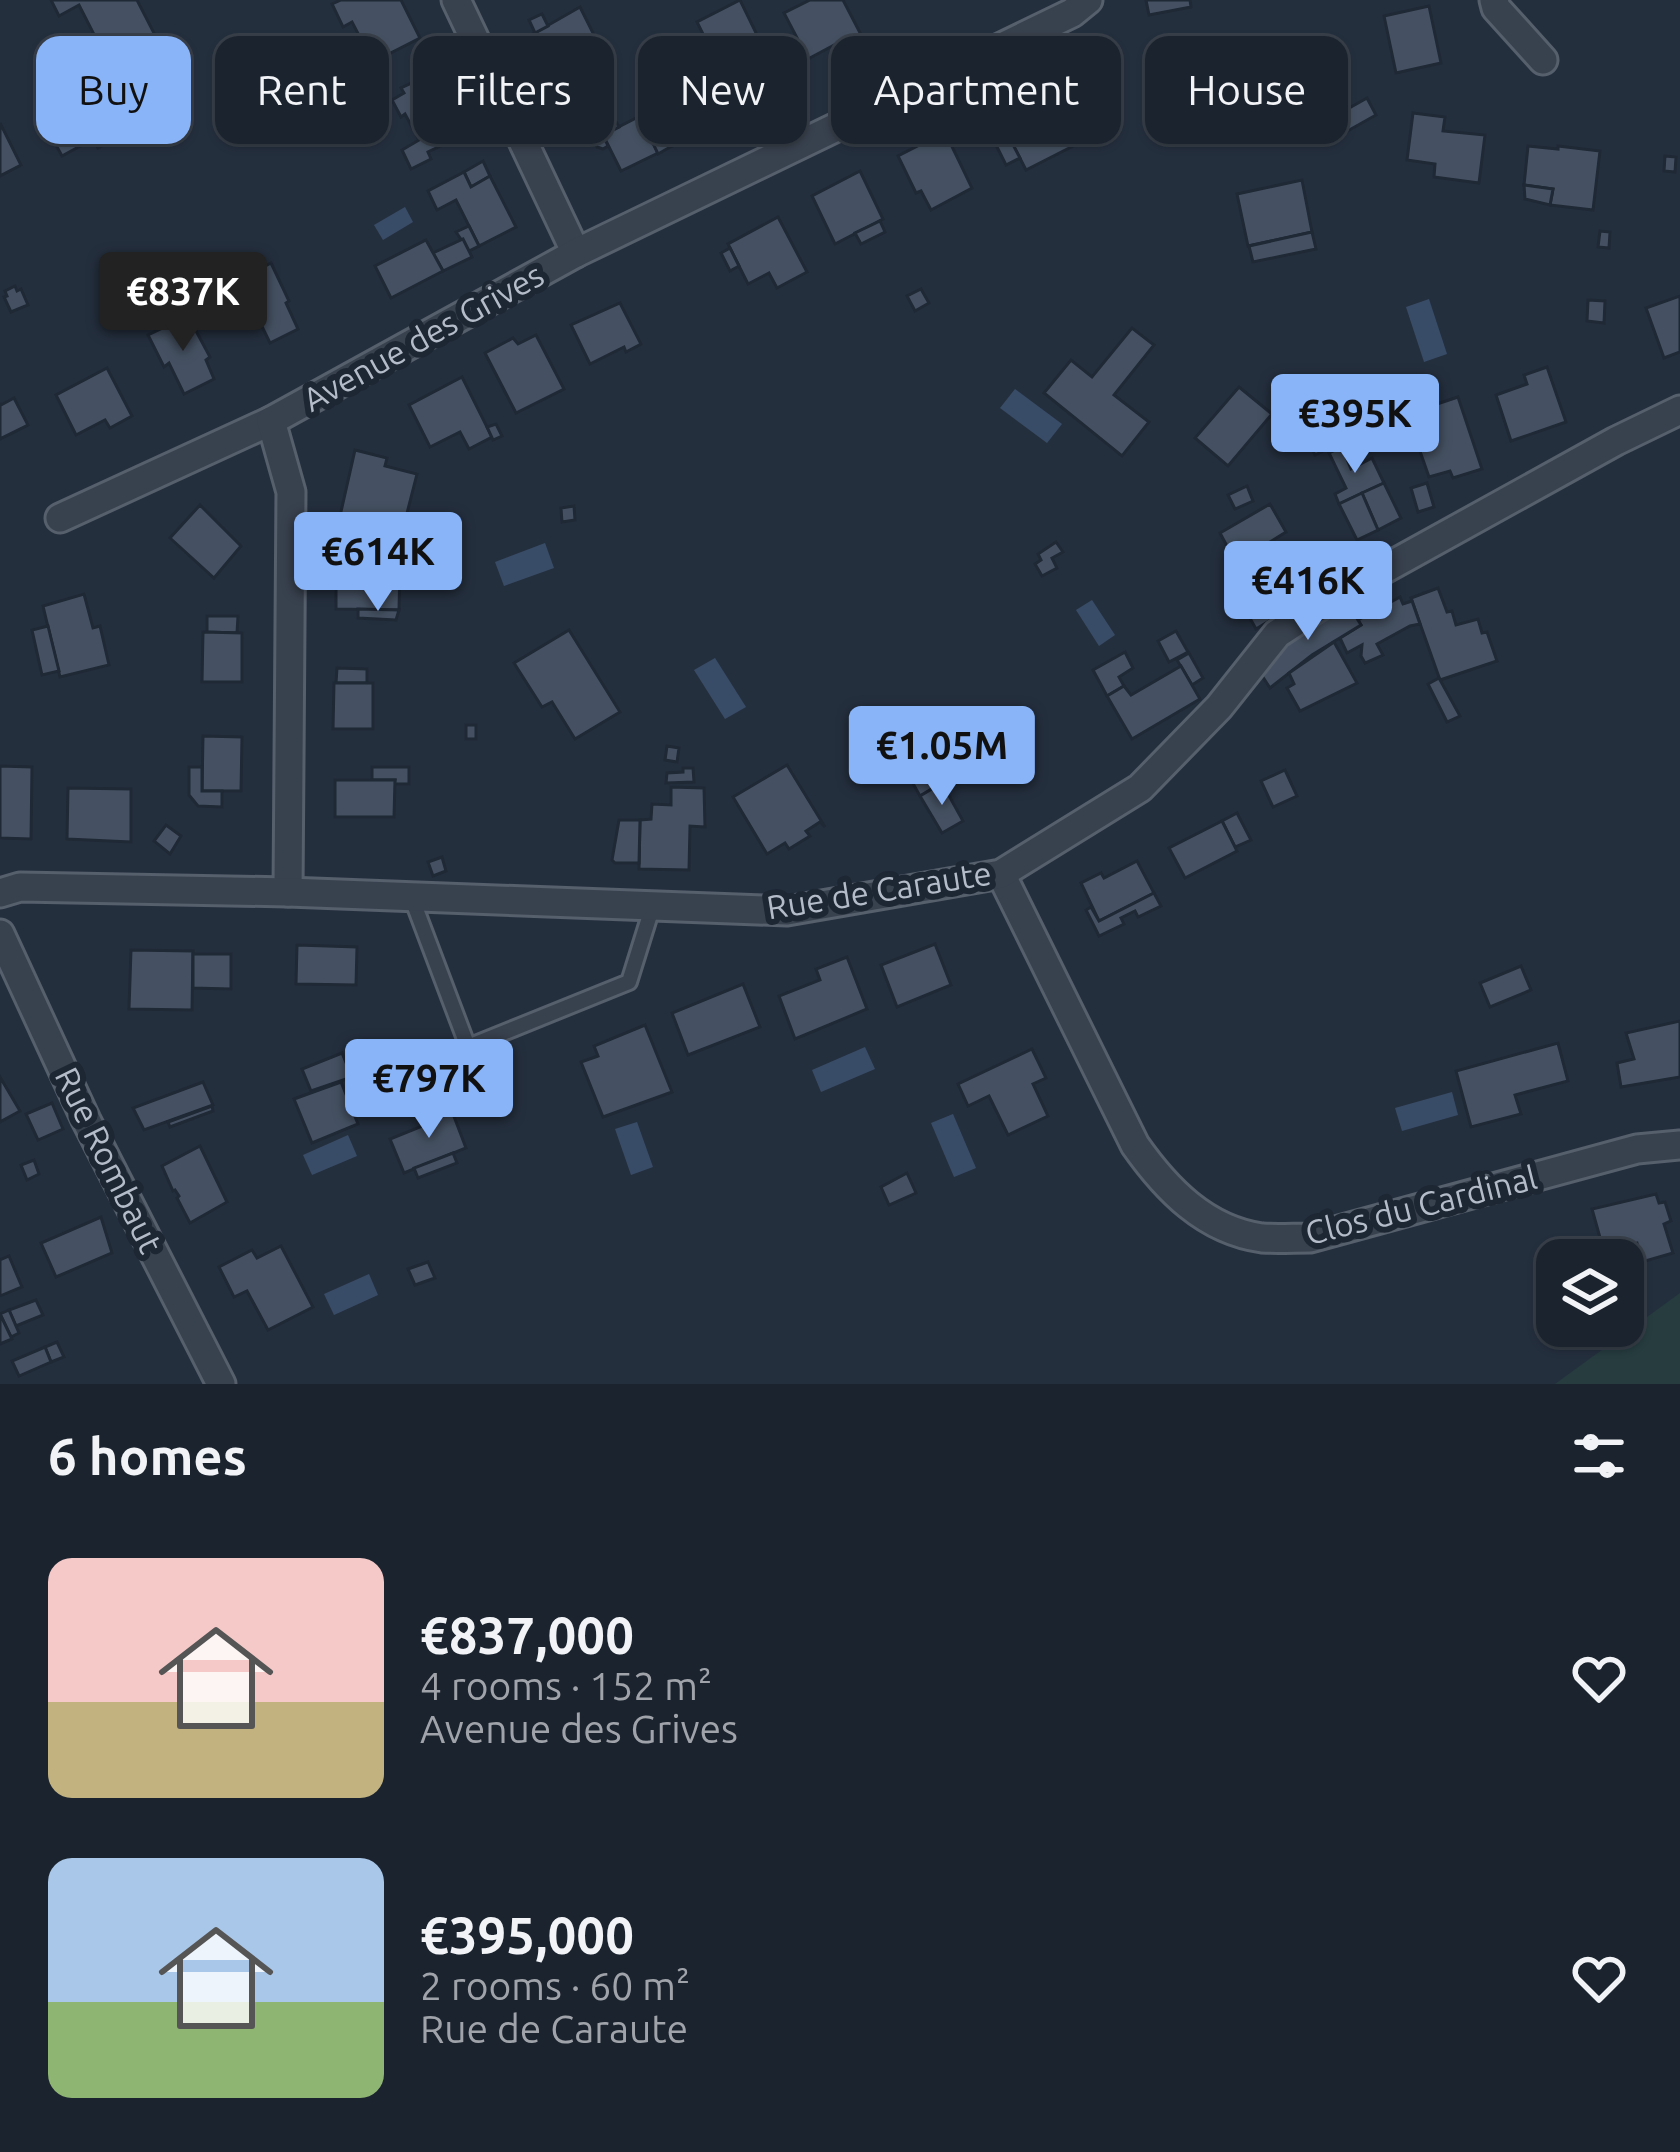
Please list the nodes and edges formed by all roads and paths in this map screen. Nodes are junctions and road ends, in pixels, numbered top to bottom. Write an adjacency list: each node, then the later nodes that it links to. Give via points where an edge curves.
1 (456, 0): 5 (street, Avenue des Grives)
2 (1088, 0): 5 (street, Avenue des Grives)
3 (1494, 0): 4 (street)
4 (1543, 61)
5 (576, 253): 7 (street, Avenue des Grives)
6 (1680, 410): 9 (street, Rue de Caraute, via 1277,634 1140,788)
7 (271, 421): 8 (street, Avenue des Grives); 10 (street, Avenue des Grives, via 291,492)
8 (60, 518)
9 (1001, 874): 13 (street, Rue de Caraute, via 787,911); 15 (street, Clos du Cardinal, via 1135,1145 1155,1174 1213,1223 1261,1238 1310,1238 1637,1149)
10 (288, 892): 11 (street, Rue de Caraute); 12 (street, Rue de Caraute)
11 (0, 893)
12 (411, 896): 13 (street, Rue de Caraute); 13 (lane, via 467,1047 629,982)
13 (652, 905)
14 (0, 934): 16 (street, Rue Rombaut)
15 (1680, 1145)
16 (221, 1384)

